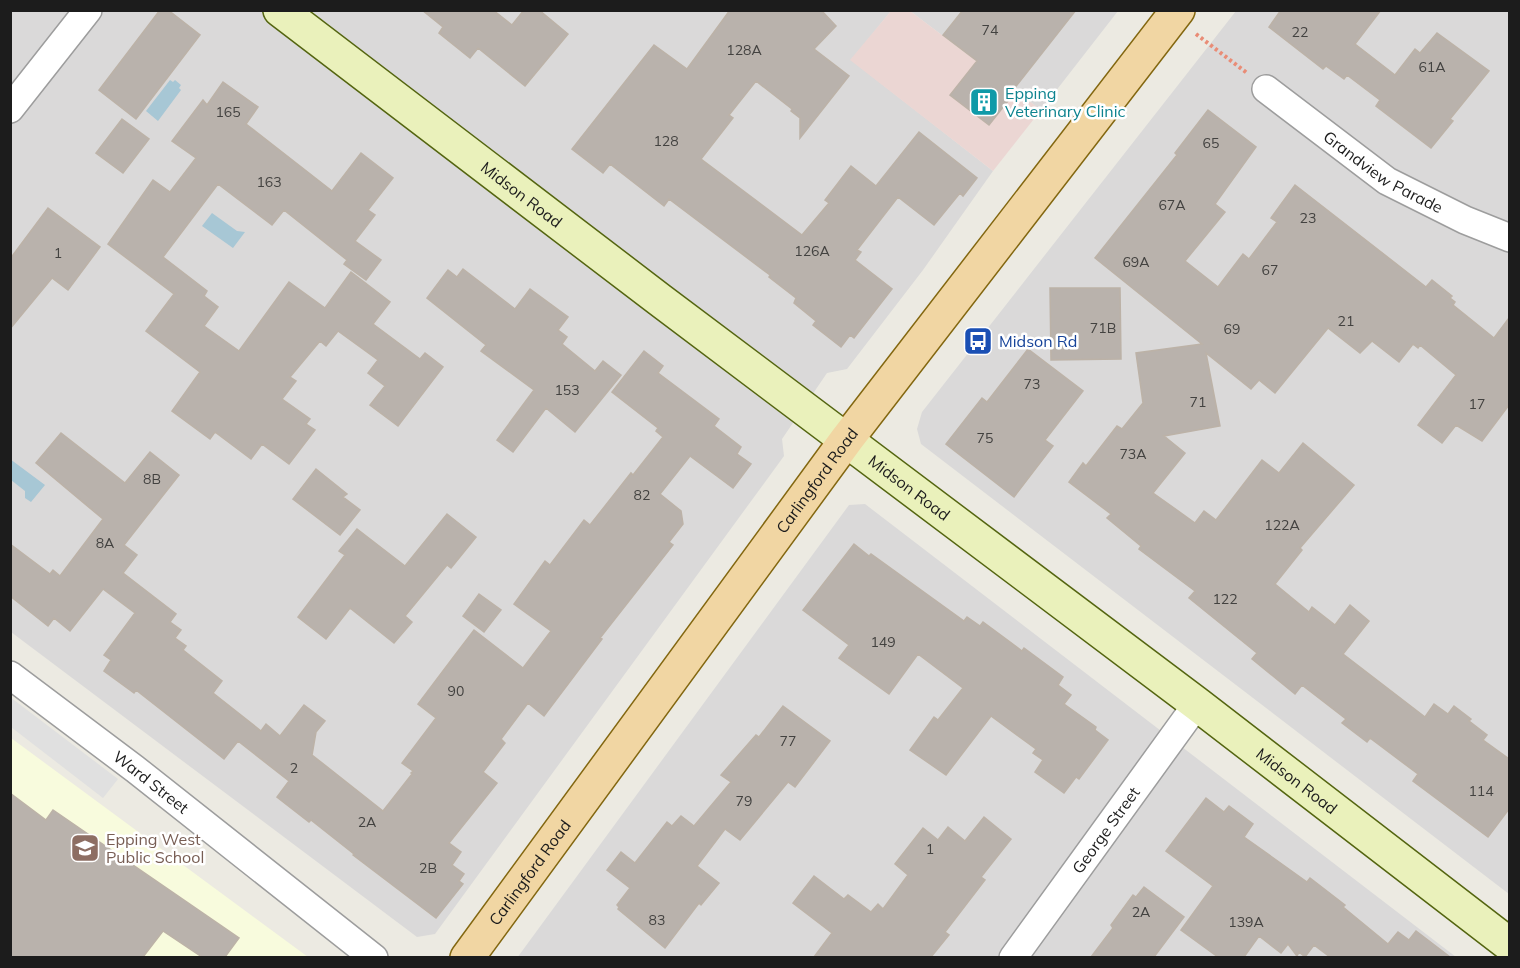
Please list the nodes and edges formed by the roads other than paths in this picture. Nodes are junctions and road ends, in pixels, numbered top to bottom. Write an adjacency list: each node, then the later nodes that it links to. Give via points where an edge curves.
1 (88, 10): 5 (street)
2 (280, 10): 7 (street, Midson Road)
3 (1176, 13): 7 (main road, Carlingford Road)
4 (1266, 89): 6 (street, Grandview Parade, via 1387,181)
5 (10, 109)
6 (1509, 238)
7 (847, 440): 9 (street, Midson Road); 12 (main road, Carlingford Road)
8 (10, 675): 11 (street, Ward Street)
9 (1197, 704): 10 (street, Midson Road); 13 (street, George Street)
10 (1509, 945)
11 (374, 957)
12 (466, 957)
13 (1013, 957)

